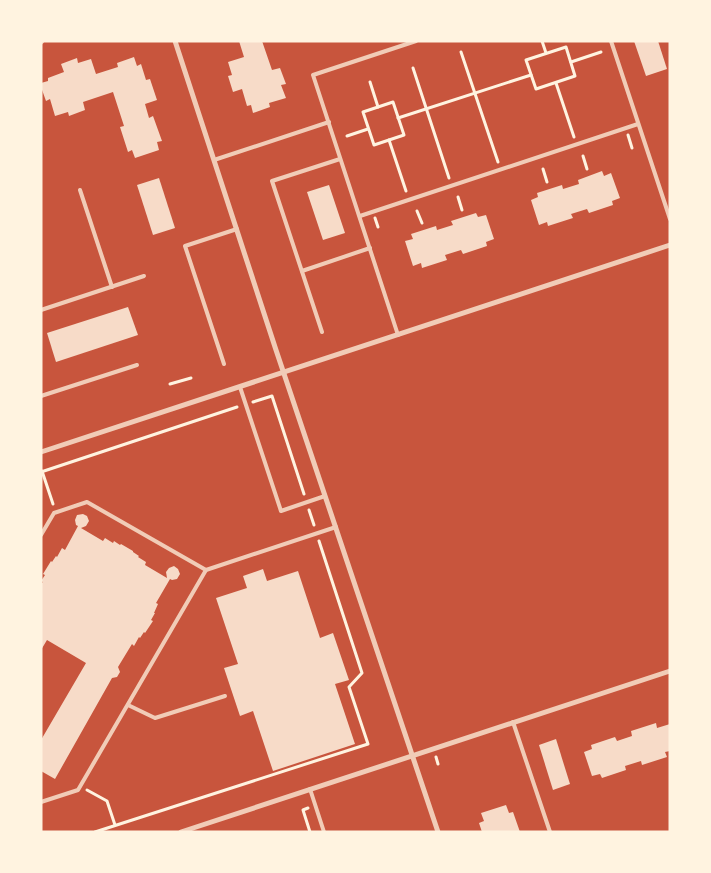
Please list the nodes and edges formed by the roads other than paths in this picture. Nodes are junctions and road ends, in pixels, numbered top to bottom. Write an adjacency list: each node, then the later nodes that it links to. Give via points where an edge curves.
1 (174, 41): 7 (street)
2 (416, 41): 4 (lane, via 313,75)
3 (611, 41): 5 (lane)
4 (328, 122): 6 (lane); 7 (lane)
5 (638, 124): 9 (lane); 10 (lane)
6 (340, 159): 9 (lane); 14 (lane, via 272,181)
7 (214, 160): 11 (street)
8 (80, 190): 16 (lane)
9 (360, 216): 13 (lane)
10 (670, 220)
11 (237, 229): 20 (lane, via 185,246); 22 (street)
12 (670, 245): 19 (street)
13 (370, 248): 14 (lane); 19 (lane)
14 (302, 271): 18 (lane)
15 (144, 276): 16 (lane)
16 (112, 287): 17 (lane)
17 (41, 310)
18 (322, 332)
19 (398, 335): 22 (street)
20 (224, 364)
21 (137, 365): 24 (lane)
22 (284, 372): 23 (street); 26 (street)
23 (240, 387): 25 (street); 26 (lane, via 281,511)
24 (41, 396)
25 (41, 452)
26 (325, 496): 27 (street)
27 (336, 527): 29 (lane); 34 (street)
28 (41, 535): 29 (lane, via 55,512 88,502)
29 (206, 570): 32 (lane)
30 (670, 671): 33 (street)
31 (225, 696): 32 (lane, via 155,718)
32 (128, 705): 36 (lane, via 78,790)
33 (513, 722): 34 (street); 40 (lane)
34 (413, 756): 35 (street); 39 (street)
35 (310, 789): 37 (street); 38 (lane)
36 (41, 802)
37 (181, 832)
38 (324, 832)
39 (438, 832)
40 (550, 832)

